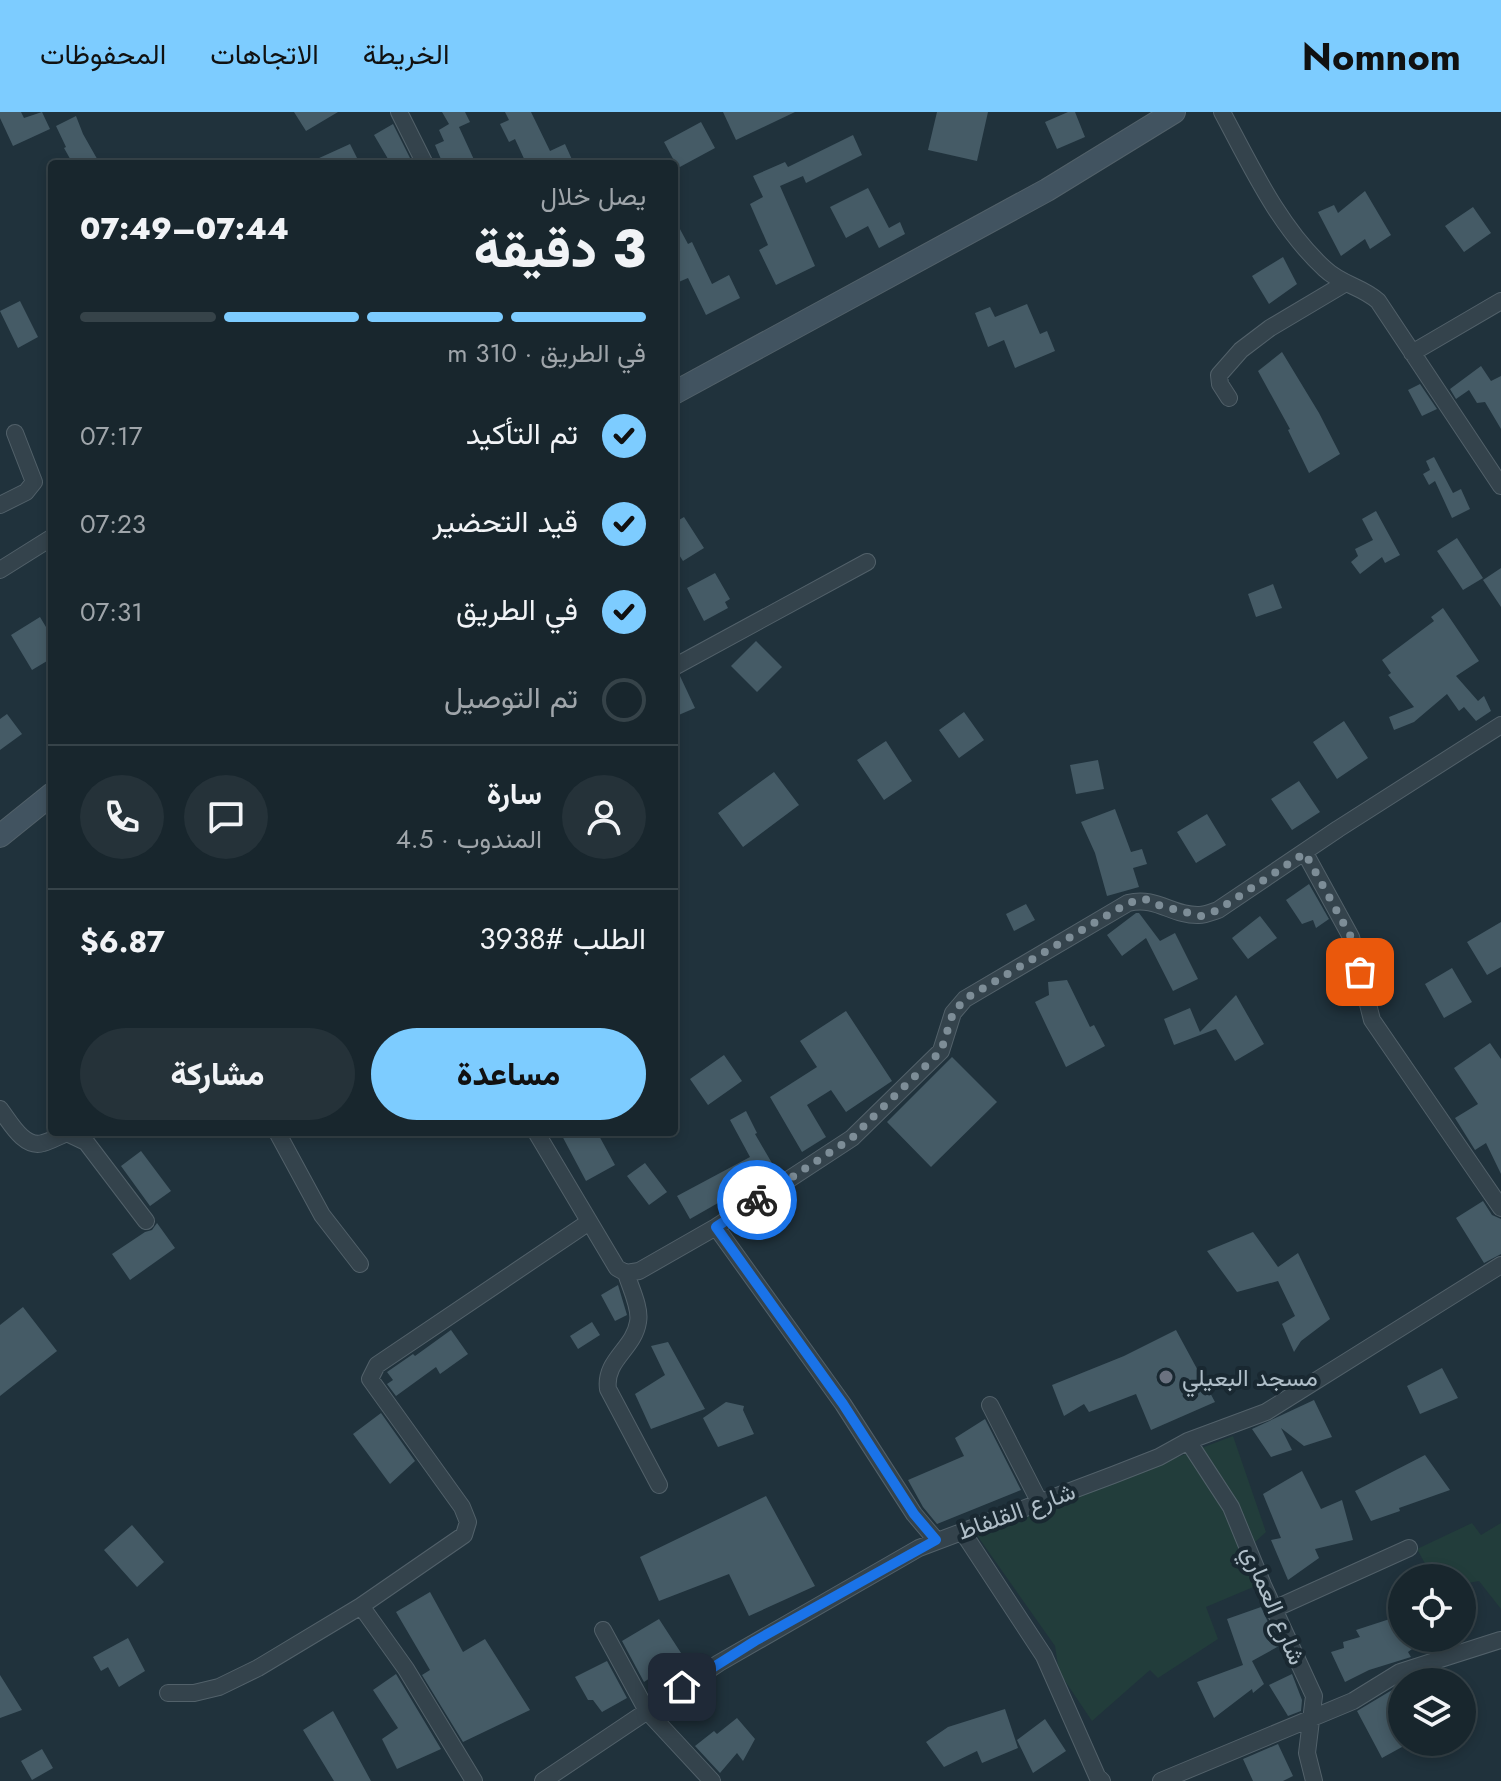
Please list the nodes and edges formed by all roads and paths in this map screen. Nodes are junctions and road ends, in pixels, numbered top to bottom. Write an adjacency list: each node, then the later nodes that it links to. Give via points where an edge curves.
1 (399, 112): 4 (street)
2 (1174, 112): 8 (street, via 1047,190)
3 (1222, 112): 5 (street, via 1302,247)
4 (423, 160)
5 (1344, 284): 7 (street, via 1378,301); 9 (street, via 1241,350 1219,375)
6 (1501, 301): 7 (street)
7 (1412, 353): 11 (street)
8 (678, 391)
9 (1229, 398)
10 (15, 433): 12 (street, via 34,482)
11 (1501, 486)
12 (0, 505)
13 (48, 540): 15 (street)
14 (867, 562): 16 (street)
15 (0, 570)
16 (678, 665)
17 (1501, 725): 20 (street)
18 (48, 797): 19 (street)
19 (0, 836)
20 (1305, 853): 26 (street, via 1351,937 1372,1020); 29 (street, via 1201,916 1145,899 1128,903 965,999 953,1013 941,1051 852,1138)
21 (0, 1109): 22 (street, via 33,1144)
22 (60, 1136)
23 (73, 1136): 27 (street, via 86,1142)
24 (279, 1136): 30 (street, via 322,1215)
25 (538, 1136): 28 (street)
26 (1501, 1208)
27 (146, 1221)
28 (589, 1222): 32 (street, via 617,1268); 40 (street, via 372,1370 370,1379 468,1522 464,1535)
29 (716, 1227): 32 (street, via 639,1271); 38 (street)
30 (360, 1264)
31 (1501, 1265): 34 (street, شارع القلفاط, via 1292,1398)
32 (626, 1273): 35 (street, via 639,1320 633,1338 612,1363 608,1389)
33 (990, 1405): 36 (street)
34 (1188, 1441): 36 (street, شارع القلفاط); 41 (street, شارع العماري, via 1231,1507)
35 (659, 1485)
36 (1040, 1503): 37 (street, شارع القلفاط)
37 (962, 1531): 38 (street, شارع القلفاط); 47 (street, via 1044,1656)
38 (936, 1540): 45 (street, شارع القلفاط, via 755,1641)
39 (1409, 1548): 41 (street)
40 (361, 1606): 44 (street, via 219,1687); 48 (street)
41 (1274, 1609): 46 (street, شارع العماري, via 1314,1696)
42 (603, 1630): 45 (street)
43 (1500, 1640): 46 (street, via 1400,1672)
44 (168, 1693)
45 (647, 1711): 49 (street, شارع القلفاط); 50 (street)
46 (1312, 1718): 51 (street); 52 (street, شارع العماري, via 1307,1753)
47 (1096, 1779)
48 (474, 1781)
49 (543, 1781)
50 (712, 1781)
51 (1161, 1781)
52 (1314, 1781)

